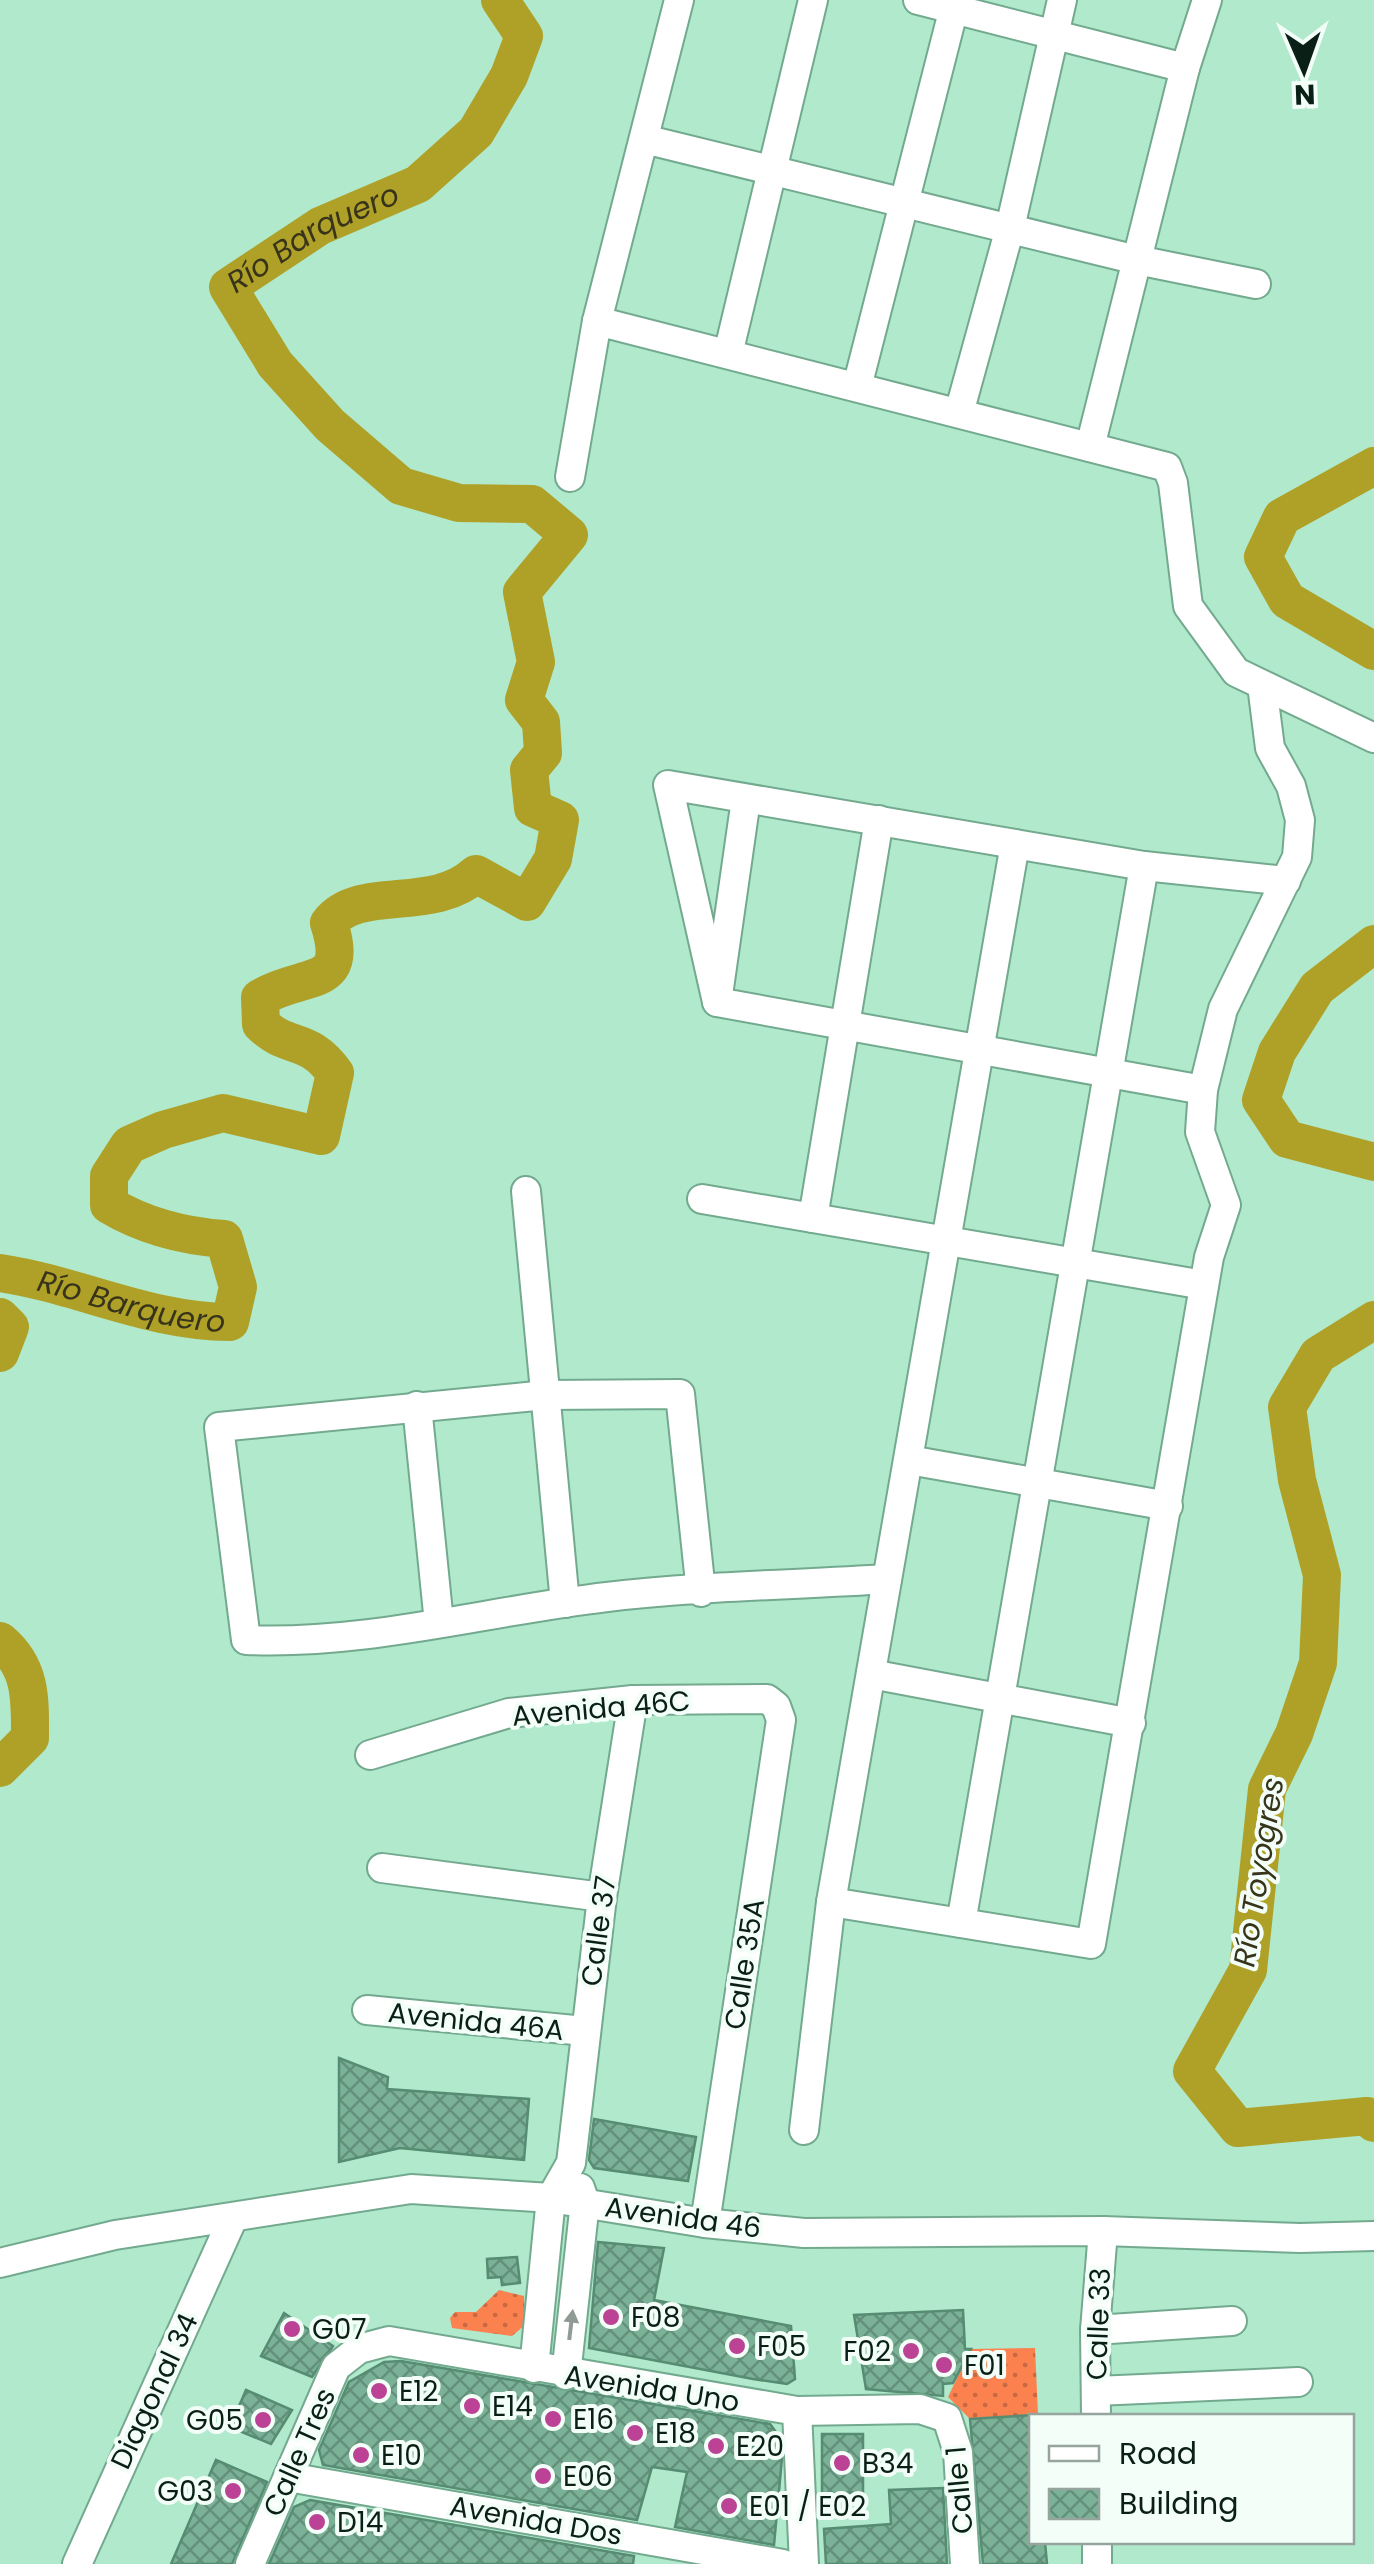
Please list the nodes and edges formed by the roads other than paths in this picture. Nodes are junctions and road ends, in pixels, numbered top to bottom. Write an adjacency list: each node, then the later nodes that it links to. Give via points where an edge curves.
1 (679, 0): 9 (street)
2 (813, 0): 10 (street)
3 (918, 0): 6 (street)
4 (1062, 0): 7 (street)
5 (1207, 0): 8 (street)
6 (955, 4): 7 (street); 11 (street)
7 (1054, 34): 8 (street); 12 (street)
8 (1186, 68): 13 (street)
9 (644, 138): 10 (street); 15 (street)
10 (772, 170): 11 (street); 16 (street)
11 (904, 203): 12 (street); 17 (street)
12 (1010, 228): 13 (street); 18 (street)
13 (1137, 260): 14 (street); 19 (street)
14 (1256, 284)
15 (598, 321): 16 (street); 20 (street)
16 (728, 354): 17 (street)
17 (857, 388): 18 (street)
18 (959, 413): 19 (street)
19 (1090, 447): 21 (street, via 1167,467 1188,606 1236,672)
20 (570, 477)
21 (1262, 685): 22 (street); 27 (street, via 1270,748 1300,820 1297,857)
22 (1374, 738)
23 (746, 799): 24 (street); 28 (street); 28 (street, via 668,785)
24 (879, 820): 25 (street); 29 (street)
25 (1015, 844): 26 (street); 30 (street)
26 (1144, 866): 27 (street); 31 (street)
27 (1286, 881): 32 (street, via 1223,1010)
28 (717, 1002): 29 (street)
29 (847, 1027): 30 (street); 35 (street)
30 (979, 1052): 31 (street); 36 (street)
31 (1106, 1072): 32 (street); 37 (street)
32 (1203, 1090): 38 (street, via 1200,1132 1226,1205)
33 (526, 1191): 39 (street)
34 (702, 1199): 35 (street)
35 (814, 1218): 36 (street)
36 (947, 1240): 37 (street); 41 (street)
37 (1073, 1262): 38 (street); 42 (street)
38 (1204, 1286): 43 (street)
39 (546, 1395): 40 (street); 45 (street, via 680,1394); 46 (street)
40 (416, 1406): 47 (street); 47 (street, via 219,1427 246,1640 310,1643)
41 (908, 1460): 42 (street); 44 (street)
42 (1035, 1485): 43 (street); 50 (street)
43 (1168, 1506): 52 (street)
44 (887, 1578): 45 (street); 48 (street)
45 (701, 1592): 46 (street)
46 (565, 1603): 47 (street)
47 (438, 1623)
48 (871, 1674): 50 (street); 56 (street)
49 (633, 1700): 51 (street, Avenida 46C, via 767,1699); 53 (street, Avenida 46C, via 509,1714); 55 (street, Calle 37)
50 (998, 1701): 52 (street); 57 (street)
51 (776, 1706): 65 (street, Calle 35A, via 782,1720)
52 (1131, 1723): 57 (street, via 1091,1944)
53 (370, 1756)
54 (382, 1868): 55 (street)
55 (602, 1897): 59 (street, Calle 37)
56 (831, 1902): 57 (street); 60 (street)
57 (961, 1923)
58 (367, 2010): 59 (street, Avenida 46A)
59 (584, 2031): 61 (street, Calle 37)
60 (804, 2130)
61 (571, 2162): 62 (street, Calle 37); 63 (street, Calle 37)
62 (552, 2198): 63 (street, Avenida 46); 64 (street, Avenida 46, via 411,2189); 72 (street, Calle 37)
63 (585, 2202): 65 (street, Avenida 46); 73 (street, Calle 37, one-way to 63)
64 (232, 2218): 68 (street, Avenida 46, via 115,2235); 79 (street, Diagonal 34)
65 (705, 2223): 66 (street, Avenida 46, via 804,2233)
66 (1103, 2231): 67 (street, Avenida 46); 70 (street, Calle 33)
67 (1374, 2236)
68 (0, 2263)
69 (1232, 2321): 70 (street)
70 (1096, 2330): 75 (street, Calle 33)
71 (359, 2349): 72 (street, Avenida Uno, via 389,2341); 78 (street, Calle Tres, via 336,2367)
72 (534, 2368): 73 (street, Avenida Uno)
73 (566, 2375): 76 (street, Avenida Uno)
74 (1298, 2382): 75 (street)
75 (1096, 2404)
76 (797, 2411): 77 (street, Avenida Uno, via 920,2409); 82 (street)
77 (947, 2418): 83 (street, Calle 1, via 958,2452)
78 (288, 2477): 80 (street, Calle Tres); 81 (street, Avenida Dos)
79 (77, 2564)
80 (250, 2564)
81 (784, 2564)
82 (804, 2564)
83 (965, 2564)

